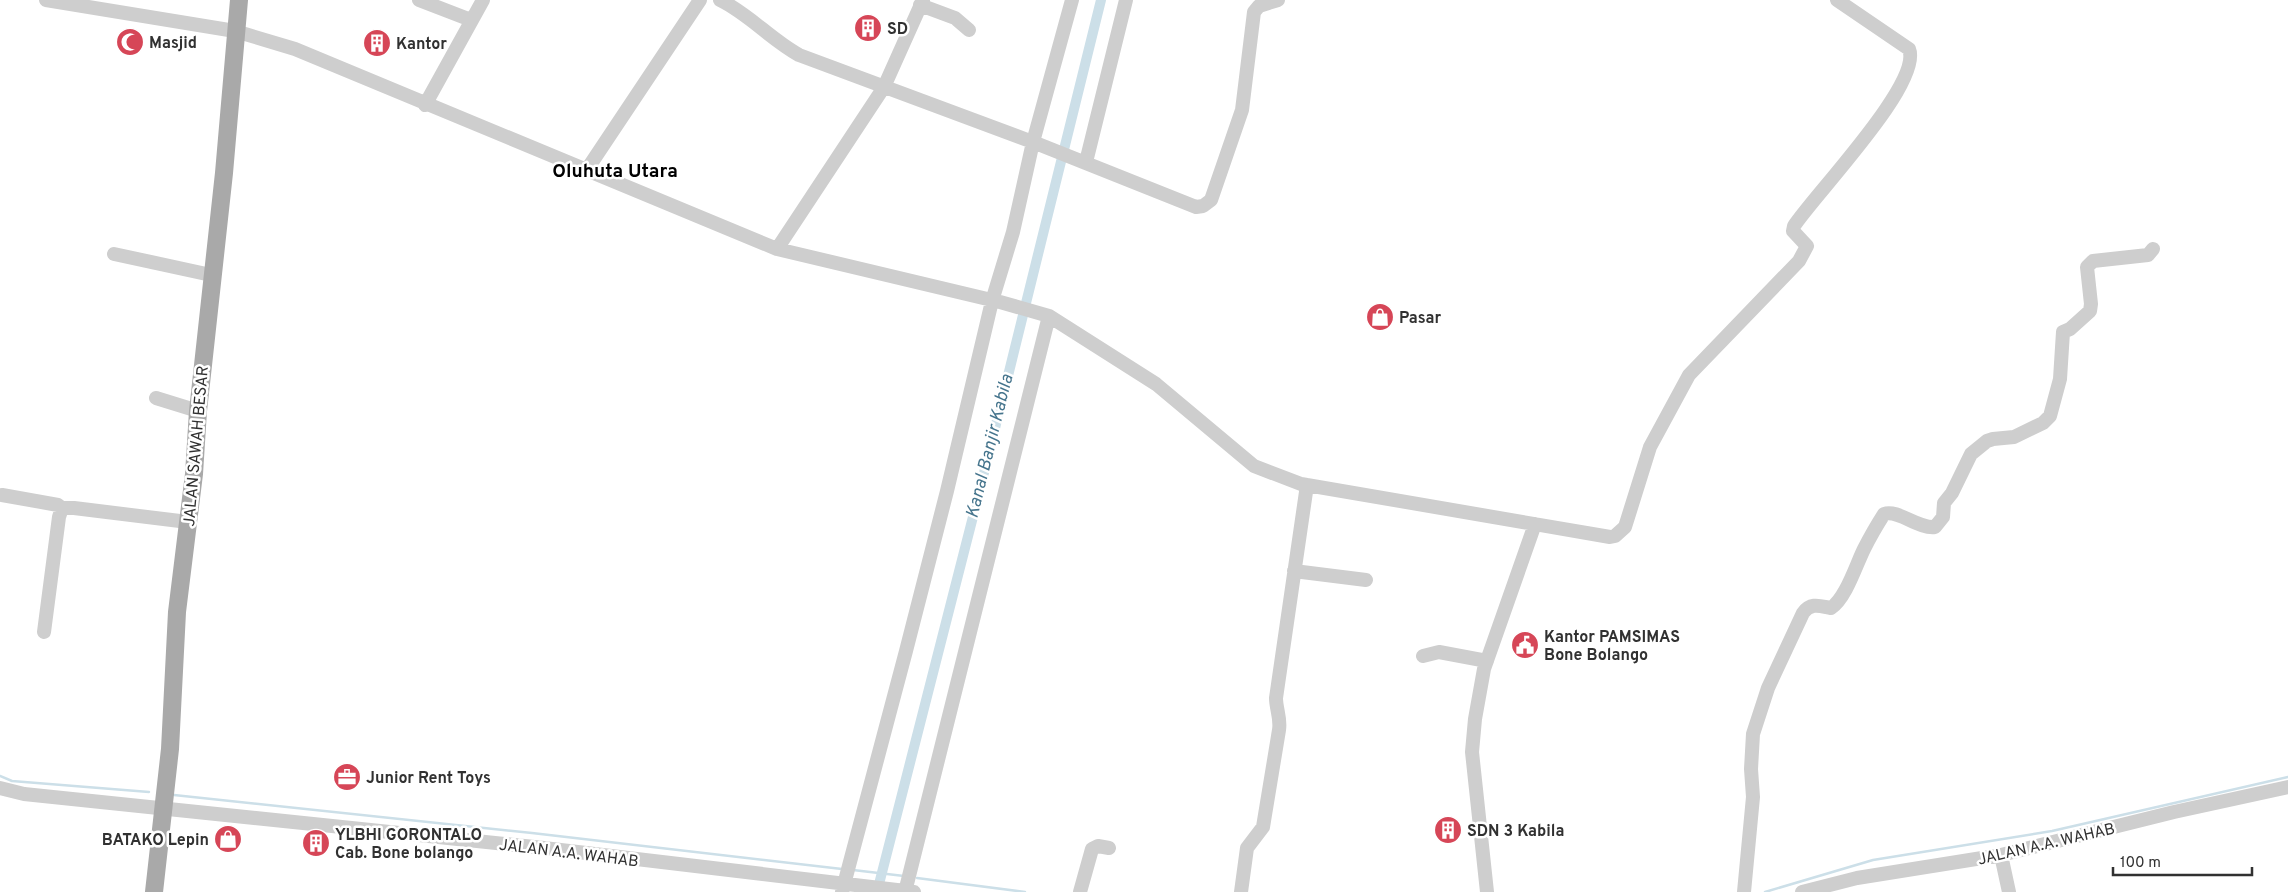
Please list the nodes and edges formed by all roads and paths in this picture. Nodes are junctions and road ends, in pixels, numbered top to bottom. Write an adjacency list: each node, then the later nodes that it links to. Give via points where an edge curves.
1 (46, 0): 11 (street)
2 (239, 0): 15 (main road, JALAN SAWAH BESAR)
3 (419, 0): 13 (street)
4 (483, 0): 13 (street)
5 (700, 0): 20 (street)
6 (720, 0): 16 (street, via 734,7 773,40 799,54)
7 (1072, 0): 18 (street)
8 (1126, 0): 19 (street)
9 (1278, 0): 19 (street, via 1259,6 1254,12 1242,110 1210,200 1203,206 1196,207)
10 (1837, 0): 33 (street, via 1905,45 1912,55 1900,86 1872,128 1794,226 1793,231 1806,244 1806,252 1689,374 1650,447 1625,528 1610,537)
11 (70, 2): 15 (street)
12 (921, 3): 14 (street, via 955,18); 16 (street)
13 (472, 20): 17 (street)
14 (969, 30)
15 (236, 31): 17 (street, via 294,49); 24 (main road, JALAN SAWAH BESAR, via 224,173)
16 (884, 87): 18 (street); 21 (street)
17 (425, 105): 20 (street)
18 (1035, 143): 19 (street); 25 (street)
19 (1081, 161)
20 (586, 171): 21 (street)
21 (777, 249): 25 (street)
22 (2153, 249): 50 (street, via 2148,255 2103,259 2093,261 2087,267 2090,311 2063,332 2060,379 2050,416 2043,423 2014,437 1987,441 1971,454 1944,503 1944,517 1935,527 1922,526 1892,513 1884,514 1835,606 1815,604 1803,613 1768,688 1753,734 1753,797)
23 (114, 254): 24 (street)
24 (211, 275): 28 (main road, JALAN SAWAH BESAR)
25 (996, 301): 26 (street); 44 (street, via 872,774)
26 (1045, 314): 29 (street, via 1156,384 1254,466); 45 (street)
27 (156, 398): 28 (street)
28 (198, 411): 32 (main road, JALAN SAWAH BESAR)
29 (1307, 485): 33 (street); 34 (street)
30 (2, 495): 31 (street)
31 (62, 508): 32 (street); 36 (street)
32 (188, 522): 41 (main road, JALAN SAWAH BESAR, via 177,612)
33 (1535, 524): 38 (street)
34 (1294, 571): 35 (street); 48 (street, via 1276,698 1280,730 1265,819 1263,827 1247,848)
35 (1366, 580)
36 (44, 632)
37 (1423, 656): 38 (street, via 1439,652)
38 (1487, 661): 49 (street, via 1472,752)
39 (2288, 787): 43 (street, JALAN A.A. WAHAB)
40 (0, 788): 41 (street, JALAN A.A. WAHAB, via 34,795)
41 (164, 807): 44 (street, JALAN A.A. WAHAB); 46 (main road, JALAN SAWAH BESAR)
42 (1109, 848): 47 (street, via 1092,848)
43 (2001, 855): 51 (street, JALAN A.A. WAHAB, via 1857,878); 52 (street)
44 (846, 886): 45 (street, JALAN A.A. WAHAB)
45 (904, 891)
46 (154, 892)
47 (1080, 892)
48 (1241, 892)
49 (1487, 892)
50 (1744, 892)
51 (1802, 892)
52 (2009, 892)

